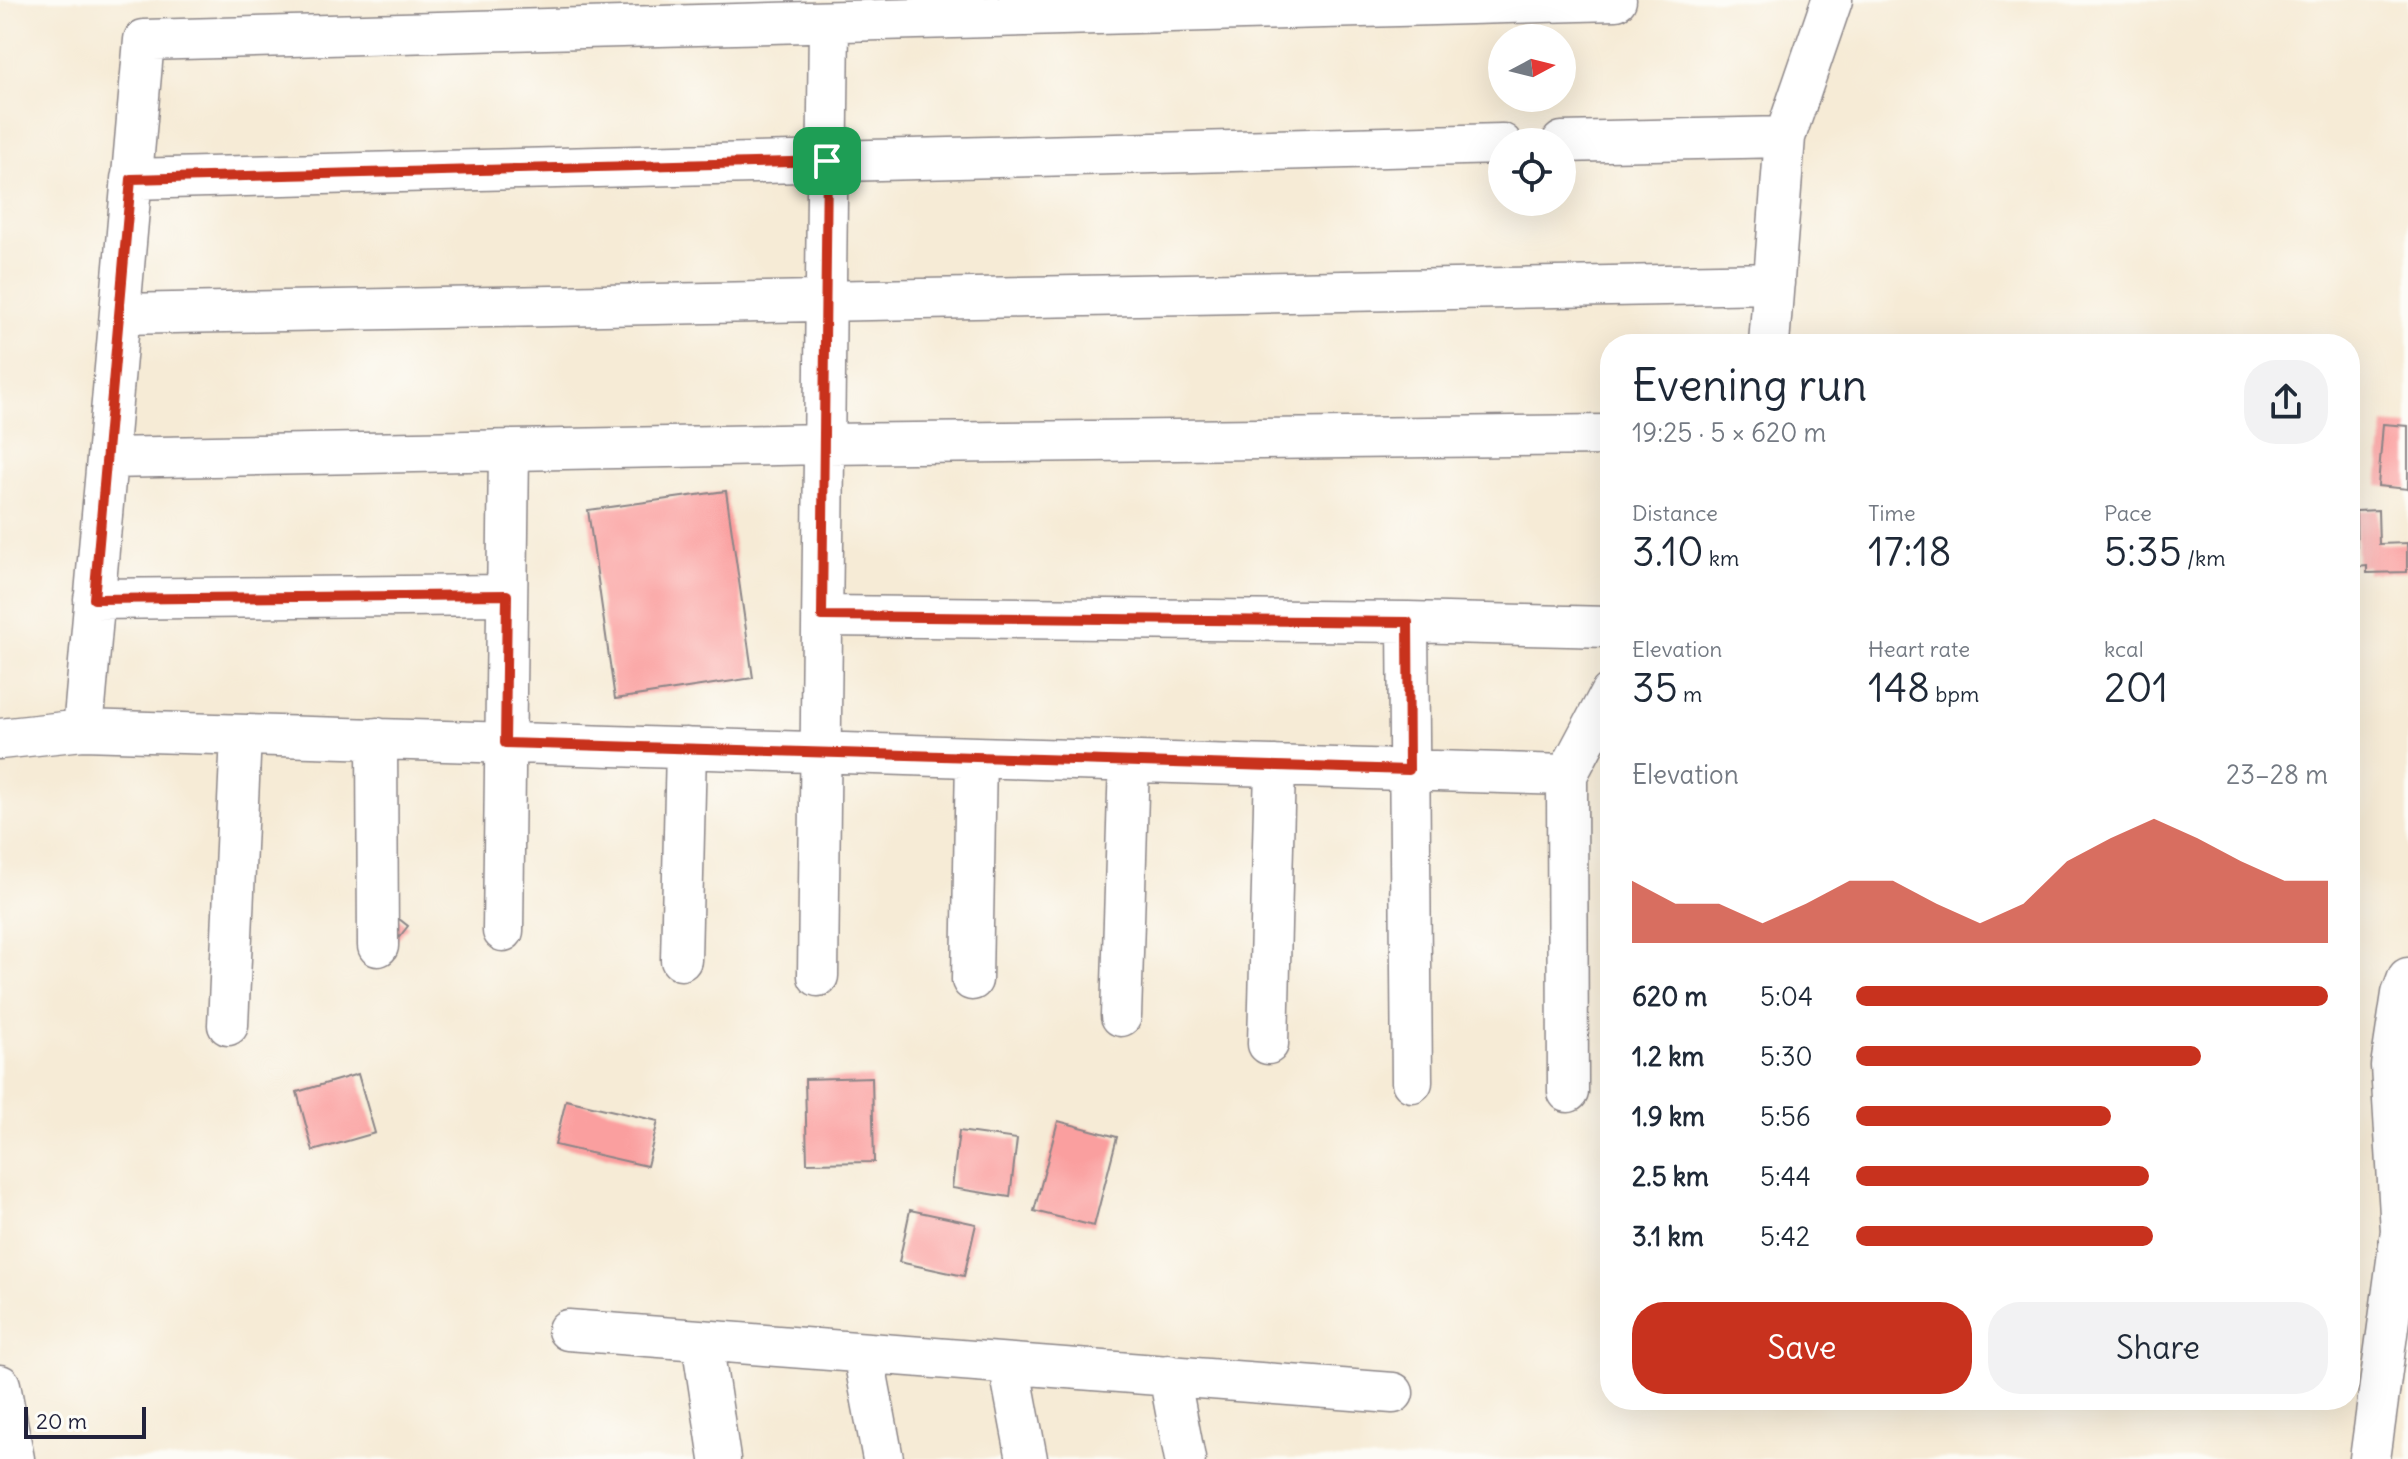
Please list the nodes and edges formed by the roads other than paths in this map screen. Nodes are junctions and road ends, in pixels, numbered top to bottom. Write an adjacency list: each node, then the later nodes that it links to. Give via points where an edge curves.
1 (1616, 0): 3 (street)
2 (1832, 0): 4 (street)
3 (829, 22): 7 (street); 8 (street, via 144,40)
4 (1785, 137): 5 (street); 9 (street)
5 (1576, 142)
6 (1488, 144): 7 (street)
7 (827, 161): 8 (street); 10 (street)
8 (131, 179): 11 (street)
9 (1774, 283): 10 (street); 12 (street)
10 (826, 300): 11 (street); 14 (street)
11 (120, 314): 16 (street)
12 (1770, 334)
13 (1600, 435): 14 (street)
14 (824, 444): 15 (street); 19 (street)
15 (509, 451): 16 (street); 17 (street)
16 (107, 458): 18 (street)
17 (507, 595): 18 (street); 27 (street)
18 (94, 599): 23 (street)
19 (822, 616): 20 (street); 29 (street)
20 (1408, 622): 21 (street); 33 (street)
21 (1600, 627)
22 (1600, 713): 34 (street)
23 (83, 730): 24 (street); 26 (street)
24 (241, 735): 25 (street); 42 (street)
25 (377, 738): 27 (street); 36 (street)
26 (0, 739)
27 (505, 743): 28 (street); 35 (street)
28 (686, 748): 29 (street); 37 (street)
29 (821, 753): 30 (street); 38 (street)
30 (976, 757): 31 (street); 40 (street)
31 (1129, 762): 32 (street); 41 (street)
32 (1275, 766): 33 (street); 43 (street)
33 (1409, 770): 34 (street); 44 (street)
34 (1567, 775): 45 (street)
35 (503, 931)
36 (378, 946)
37 (681, 960)
38 (818, 976)
39 (2408, 978): 58 (street, via 2391,1066 2401,1231)
40 (972, 980)
41 (1121, 1016)
42 (228, 1025)
43 (1268, 1044)
44 (1412, 1082)
45 (1568, 1092)
46 (568, 1330): 47 (street)
47 (702, 1341): 48 (street); 54 (street)
48 (863, 1353): 49 (street); 55 (street)
49 (1009, 1364): 50 (street); 56 (street)
50 (1169, 1375): 52 (street); 57 (street)
51 (0, 1385): 53 (street)
52 (1393, 1393)
53 (14, 1459)
54 (720, 1459)
55 (883, 1459)
56 (1027, 1459)
57 (1185, 1459)
58 (2370, 1459)

